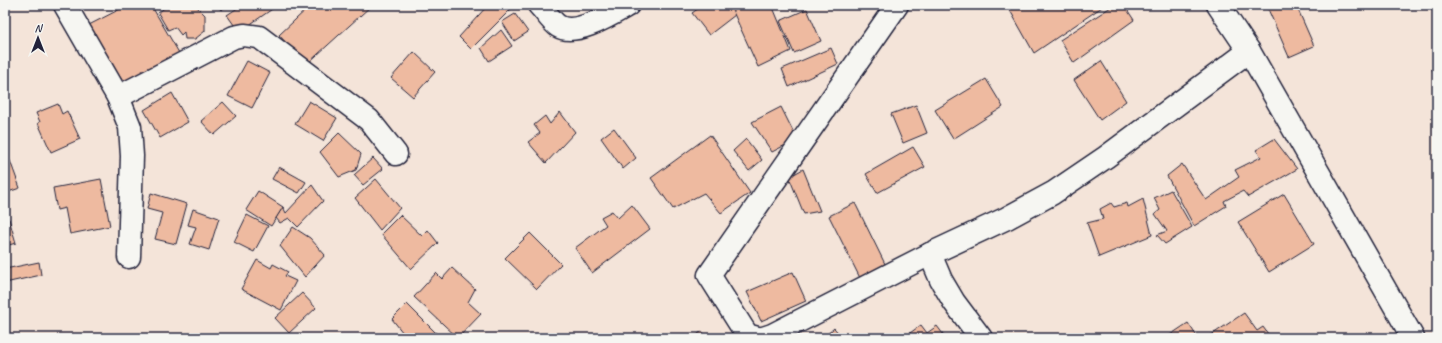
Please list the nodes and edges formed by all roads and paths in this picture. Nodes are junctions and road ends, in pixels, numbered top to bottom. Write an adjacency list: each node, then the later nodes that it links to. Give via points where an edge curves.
1 (65, 5): 7 (street)
2 (540, 5): 3 (street, via 558,26 567,29 578,28 604,18)
3 (628, 5)
4 (897, 5): 11 (street, via 709,275 747,335)
5 (1218, 5): 6 (street)
6 (1249, 51): 9 (street, via 1053,193); 14 (street)
7 (118, 97): 8 (street, via 234,37 259,37 369,120); 10 (street, via 130,127 132,156)
8 (396, 154)
9 (930, 254): 12 (street); 13 (street, via 941,280)
10 (129, 257)
11 (758, 338)
12 (763, 338)
13 (981, 338)
14 (1413, 338)

